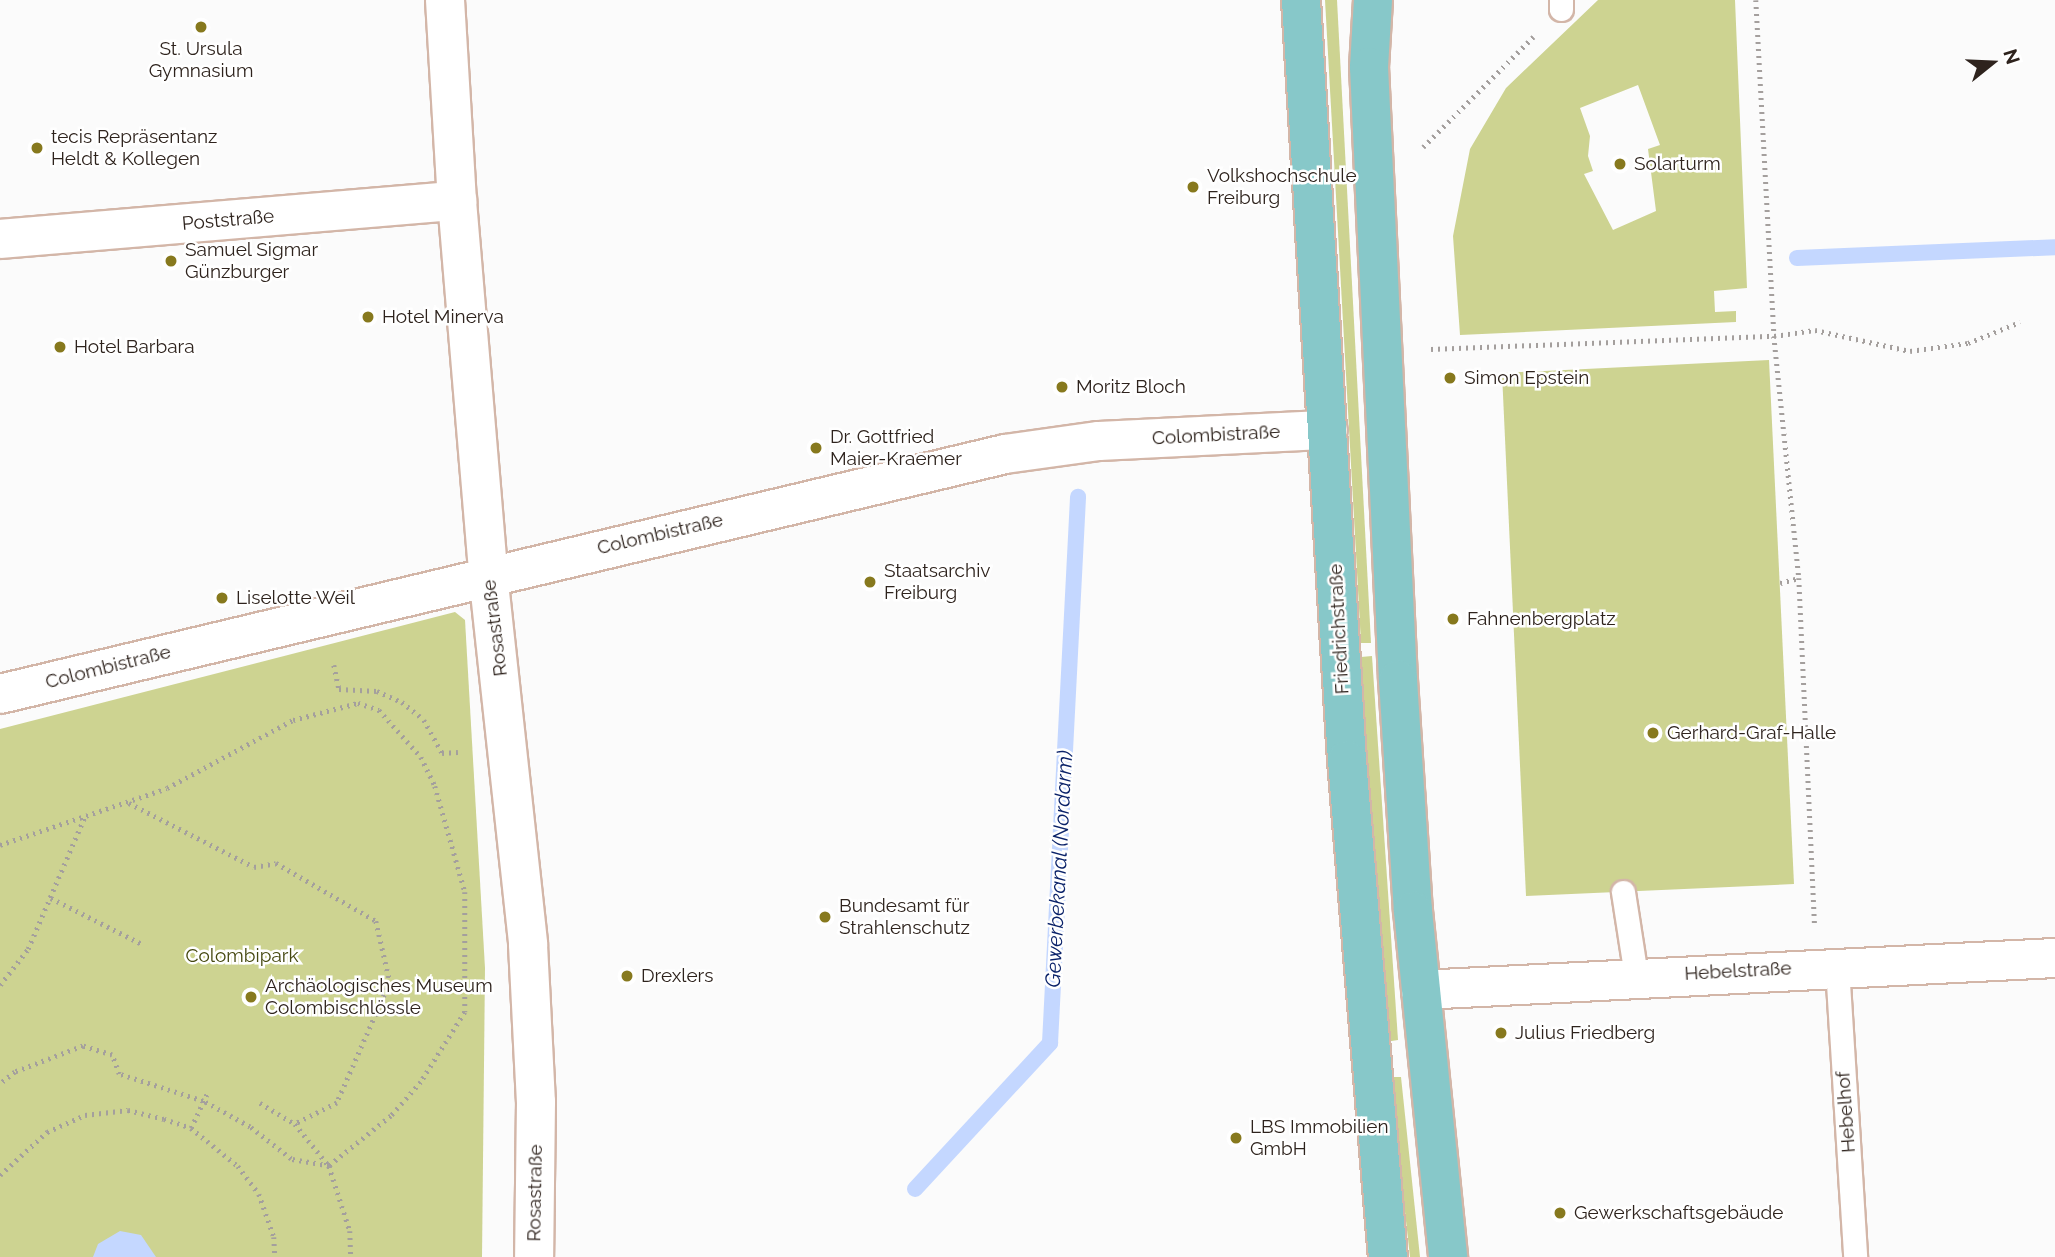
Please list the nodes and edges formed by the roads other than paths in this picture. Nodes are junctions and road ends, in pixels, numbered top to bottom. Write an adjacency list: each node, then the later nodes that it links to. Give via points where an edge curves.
1 (445, 0): 4 (street, Rosastraße)
2 (1301, 0): 6 (main road, Friedrichstraße)
3 (1373, 0): 13 (main road, via 1369,67 1381,351 1398,680)
4 (457, 201): 5 (street, Poststraße); 7 (street, Rosastraße)
5 (0, 239)
6 (1328, 430): 7 (street, Colombistraße, via 1099,441 1005,454); 15 (main road, Friedrichstraße, via 1368,1046)
7 (488, 574): 8 (street, Colombistraße); 14 (street, Rosastraße, via 528,945 536,1102)
8 (0, 694)
9 (1623, 892): 12 (lane)
10 (2055, 958): 11 (street, Hebelstraße)
11 (1827, 967): 12 (street, Hebelstraße); 17 (lane, Hebelhof)
12 (1636, 976): 13 (street, Hebelstraße)
13 (1421, 990): 16 (main road)
14 (534, 1257)
15 (1388, 1257)
16 (1448, 1257)
17 (1855, 1257)

